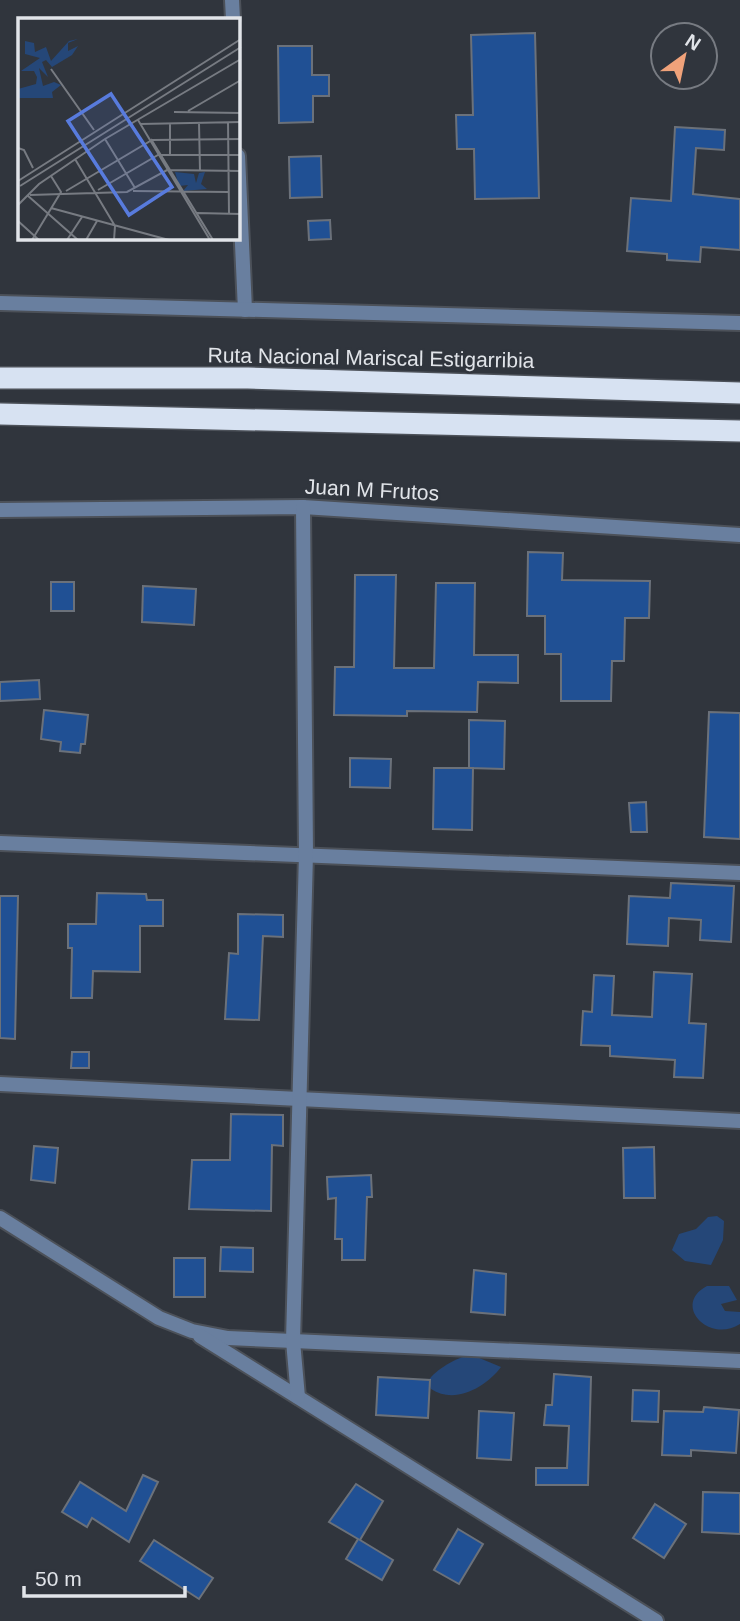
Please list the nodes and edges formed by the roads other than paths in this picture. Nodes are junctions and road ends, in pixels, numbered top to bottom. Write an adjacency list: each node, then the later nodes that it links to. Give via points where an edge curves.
1 (232, 0): 2 (street)
2 (233, 18)
3 (240, 200): 5 (street)
4 (0, 303): 5 (street)
5 (245, 310): 6 (street)
6 (740, 323)
7 (0, 378): 8 (highway, Ruta Nacional Mariscal Estigarribia, via 248,378)
8 (740, 393)
9 (0, 414): 10 (highway)
10 (740, 431)
11 (303, 507): 12 (street, Juan M Frutos); 13 (street, Juan M Frutos); 15 (street)
12 (0, 510)
13 (740, 535)
14 (0, 843): 15 (street)
15 (306, 854): 16 (street); 18 (street)
16 (740, 873)
17 (0, 1084): 18 (street)
18 (298, 1101): 19 (street); 22 (street)
19 (740, 1121)
20 (0, 1217): 21 (street, via 159,1318)
21 (192, 1331): 22 (street); 24 (street)
22 (293, 1341): 23 (street); 24 (street)
23 (740, 1361)
24 (298, 1397): 25 (street)
25 (656, 1621)

